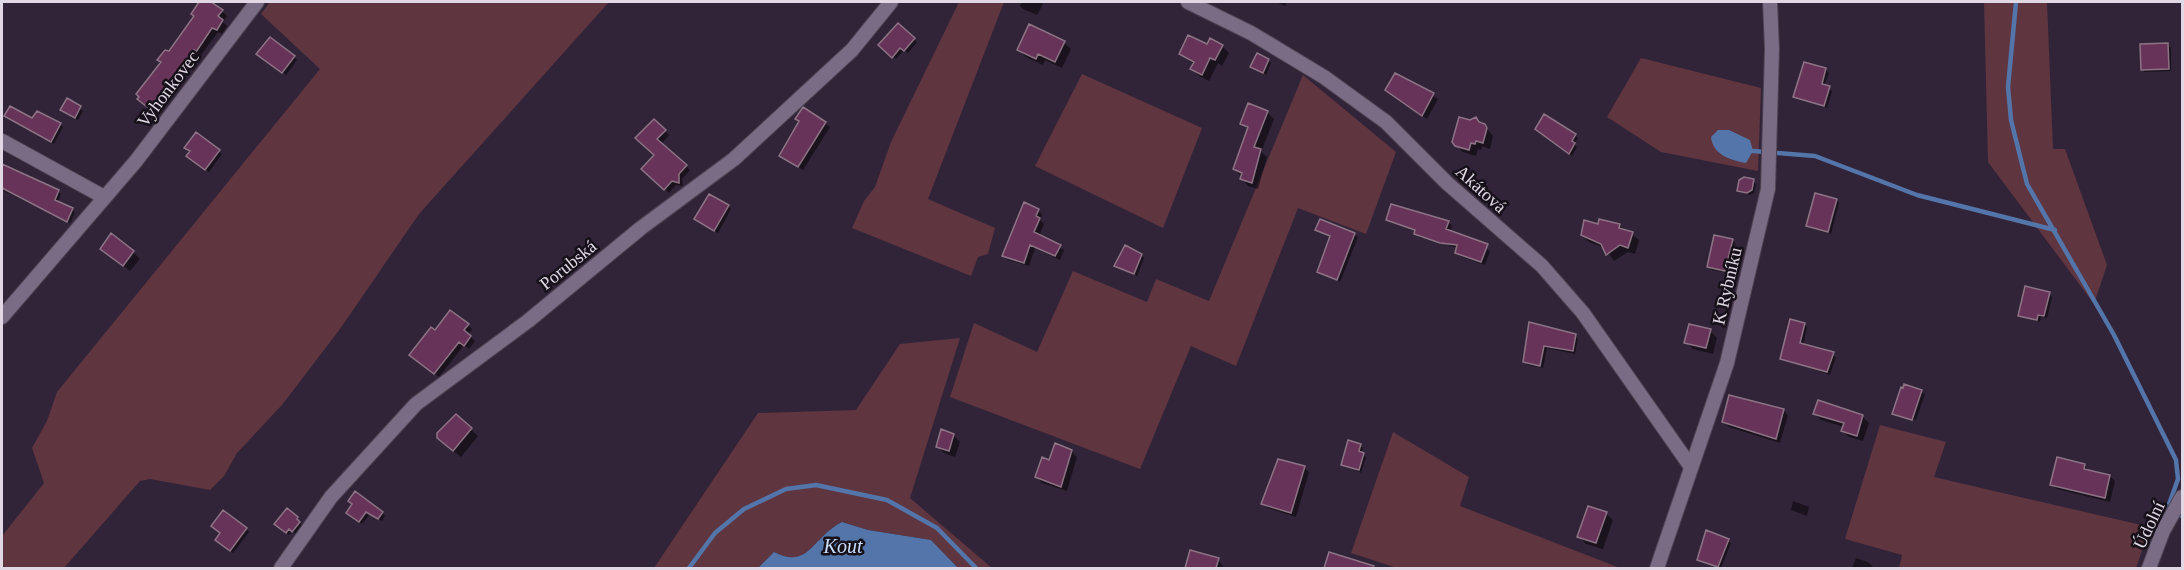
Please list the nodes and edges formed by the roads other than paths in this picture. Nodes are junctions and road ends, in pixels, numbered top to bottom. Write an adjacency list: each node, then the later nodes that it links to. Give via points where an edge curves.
1 (257, 2): 6 (street, Vyhonkovec)
2 (891, 2): 10 (street, Porubská, via 852,50 734,159 416,404 331,497)
3 (1188, 2): 8 (street, Akátová, via 1251,33 1324,77 1386,122 1447,183 1542,266 1583,313)
4 (1770, 2): 8 (street, K Rybníku, via 1768,189 1727,363)
5 (2, 141): 6 (street)
6 (104, 197): 7 (street, Vyhonkovec)
7 (2, 317)
8 (1691, 467): 11 (street, K Rybníku)
9 (2182, 497): 12 (street, Údolní)
10 (281, 568)
11 (1658, 568)
12 (2149, 568)

